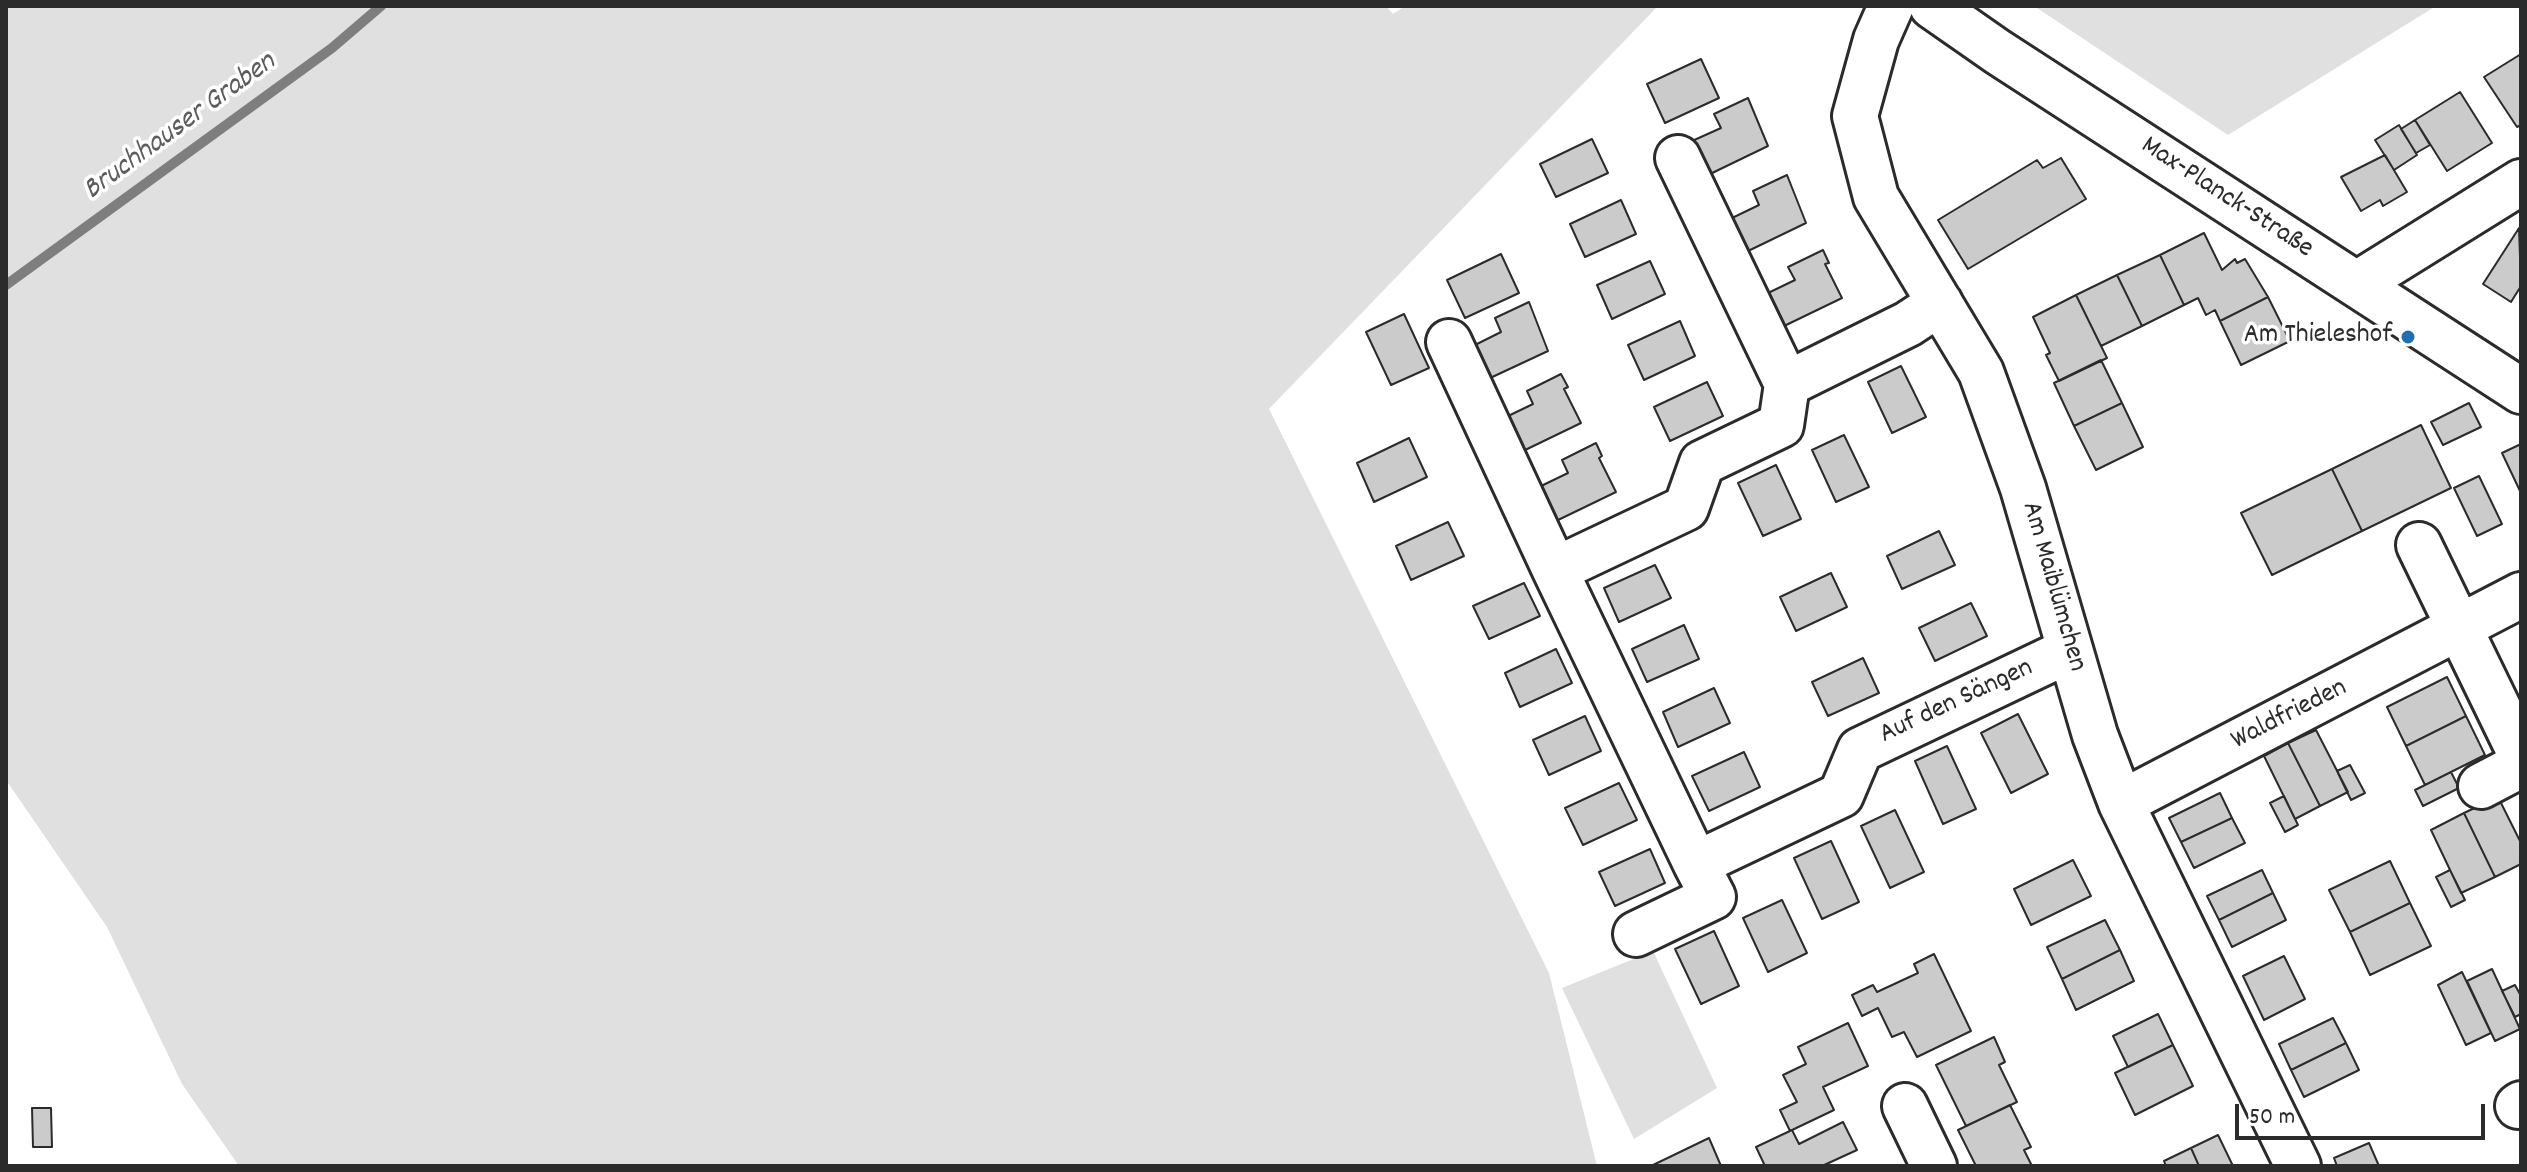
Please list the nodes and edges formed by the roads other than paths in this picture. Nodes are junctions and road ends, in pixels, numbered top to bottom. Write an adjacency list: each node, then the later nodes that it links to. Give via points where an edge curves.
1 (1891, 6): 6 (street, Am Maiblümchen, via 1855,116 1876,197)
2 (1932, 6): 5 (street, Max-Planck-Straße)
3 (1678, 158): 8 (street)
4 (2521, 182): 5 (street)
5 (2357, 284): 9 (street, Max-Planck-Straße)
6 (1940, 303): 8 (street); 14 (street, Am Maiblümchen, via 1981,372 2023,488)
7 (1449, 342): 11 (street)
8 (1787, 384): 11 (street, via 1781,425 1702,463 1686,508)
9 (2521, 391)
10 (2419, 545): 13 (street)
11 (1555, 570): 20 (street)
12 (2521, 595): 13 (street, Waldfrieden)
13 (2460, 628): 15 (street); 19 (street, Waldfrieden)
14 (2070, 650): 19 (street, Am Maiblümchen); 20 (street, Auf den Sängen, via 1860,750 1841,795)
15 (2506, 688): 16 (street)
16 (2521, 755)
17 (2521, 765): 18 (street)
18 (2481, 786)
19 (2121, 803): 24 (street, Am Maiblümchen)
20 (1696, 864): 21 (street, via 1713,897)
21 (1636, 934)
22 (1905, 1106): 23 (street)
23 (1934, 1166)
24 (2298, 1166)

